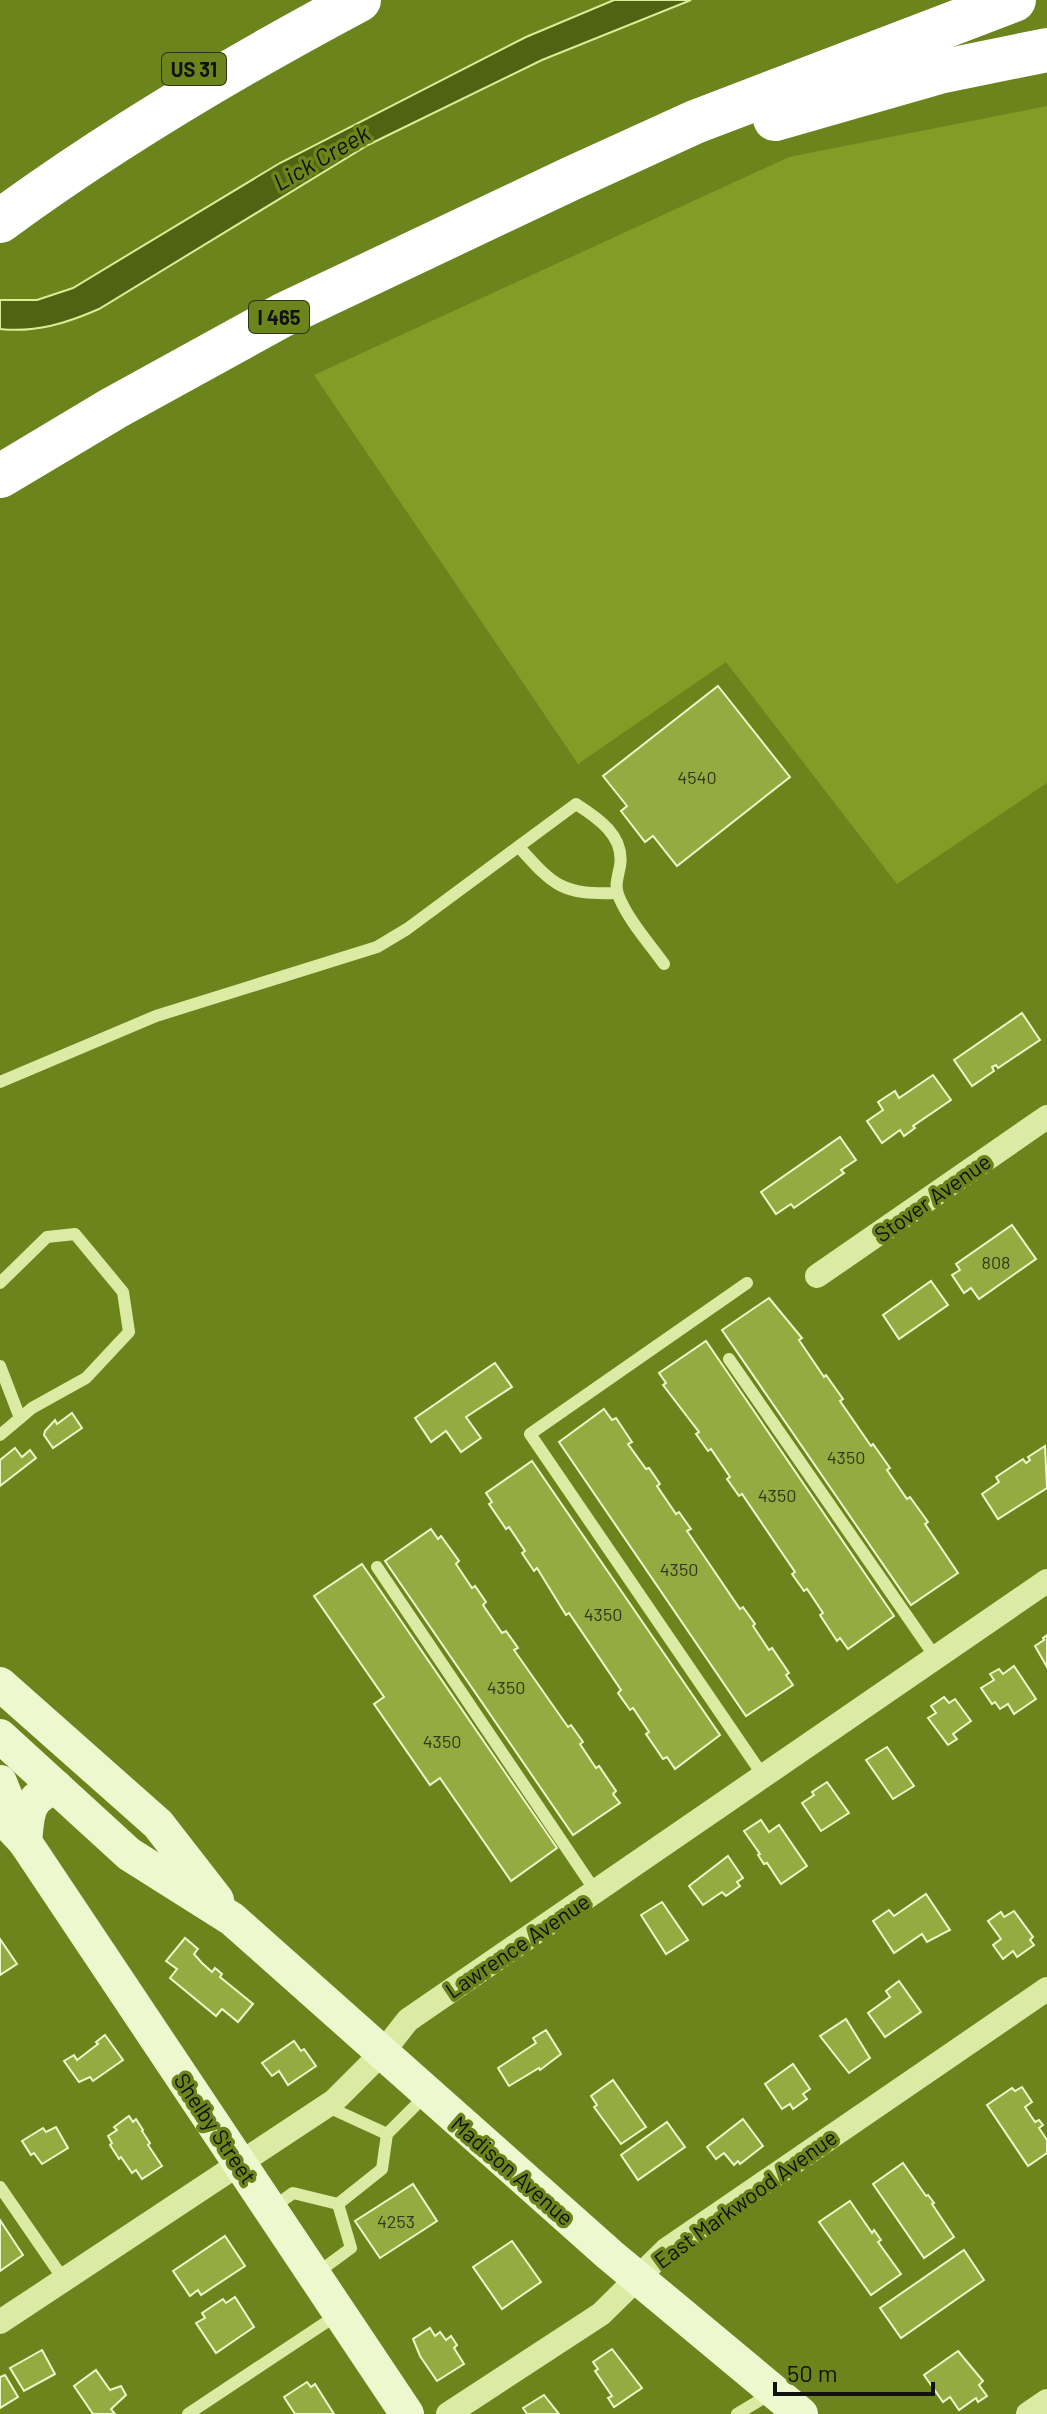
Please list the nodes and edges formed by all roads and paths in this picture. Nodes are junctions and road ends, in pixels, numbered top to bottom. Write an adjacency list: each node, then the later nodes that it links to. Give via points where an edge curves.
1 (308, 0): 5 (highway, US 31, via 203,61)
2 (359, 0): 5 (highway, via 219,77)
3 (1014, 0): 6 (highway, I 465, via 695,122)
4 (1047, 50): 6 (highway, via 860,93 662,160)
5 (92, 156): 7 (highway)
6 (570, 179): 8 (highway, I 465, via 283,315)
7 (0, 221)
8 (0, 476)
9 (519, 847): 10 (lane, via 558,886); 10 (lane, via 576,804 617,841); 12 (lane, via 377,947 156,1016)
10 (617, 893): 11 (lane)
11 (664, 964)
12 (0, 1082)
13 (1047, 1117): 14 (street, Stover Avenue)
14 (817, 1276)
15 (0, 1283): 19 (lane, via 47,1237 75,1234 123,1292 129,1332 86,1378)
16 (747, 1283): 26 (lane, via 530,1434)
17 (729, 1359): 23 (lane)
18 (0, 1366): 19 (lane)
19 (20, 1418): 20 (lane)
20 (0, 1435)
21 (377, 1567): 31 (lane)
22 (1047, 1581): 23 (street, Lawrence Avenue)
23 (936, 1658): 26 (street, Lawrence Avenue)
24 (0, 1684): 32 (main road, Madison Avenue, via 158,1824)
25 (0, 1736): 28 (main road, Madison Avenue)
26 (764, 1777): 31 (street, Lawrence Avenue)
27 (0, 1782): 30 (main road, Shelby Street)
28 (56, 1787): 30 (main road, via 32,1802); 32 (main road, Madison Avenue, via 129,1854)
29 (0, 1815): 30 (main road, Shelby Street)
30 (25, 1842): 38 (main road, Shelby Street)
31 (596, 1892): 34 (street, Lawrence Avenue, via 408,2020)
32 (232, 1919): 34 (main road, Madison Avenue)
33 (1047, 1989): 43 (street, East Markwood Avenue, via 685,2236)
34 (382, 2053): 35 (main road, Madison Avenue); 36 (street, Lawrence Avenue)
35 (427, 2094): 37 (lane); 43 (main road, Madison Avenue)
36 (326, 2106): 37 (lane); 38 (street, Lawrence Avenue)
37 (387, 2134): 40 (lane, via 382,2169)
38 (241, 2164): 41 (main road, Shelby Street); 44 (street, Lawrence Avenue)
39 (0, 2187): 44 (lane)
40 (338, 2204): 41 (lane, via 293,2193); 42 (lane, via 351,2248)
41 (271, 2209): 42 (main road, Shelby Street)
42 (315, 2275): 45 (main road, Shelby Street)
43 (637, 2278): 47 (main road, Madison Avenue); 51 (street, East Markwood Avenue, via 601,2314)
44 (64, 2280): 46 (street, Lawrence Avenue)
45 (340, 2313): 49 (lane); 50 (main road, Shelby Street)
46 (0, 2322)
47 (774, 2392): 52 (lane); 53 (main road, Madison Avenue)
48 (1047, 2401): 54 (street)
49 (188, 2414)
50 (407, 2414)
51 (448, 2414)
52 (737, 2414)
53 (801, 2414)
54 (1028, 2414)

